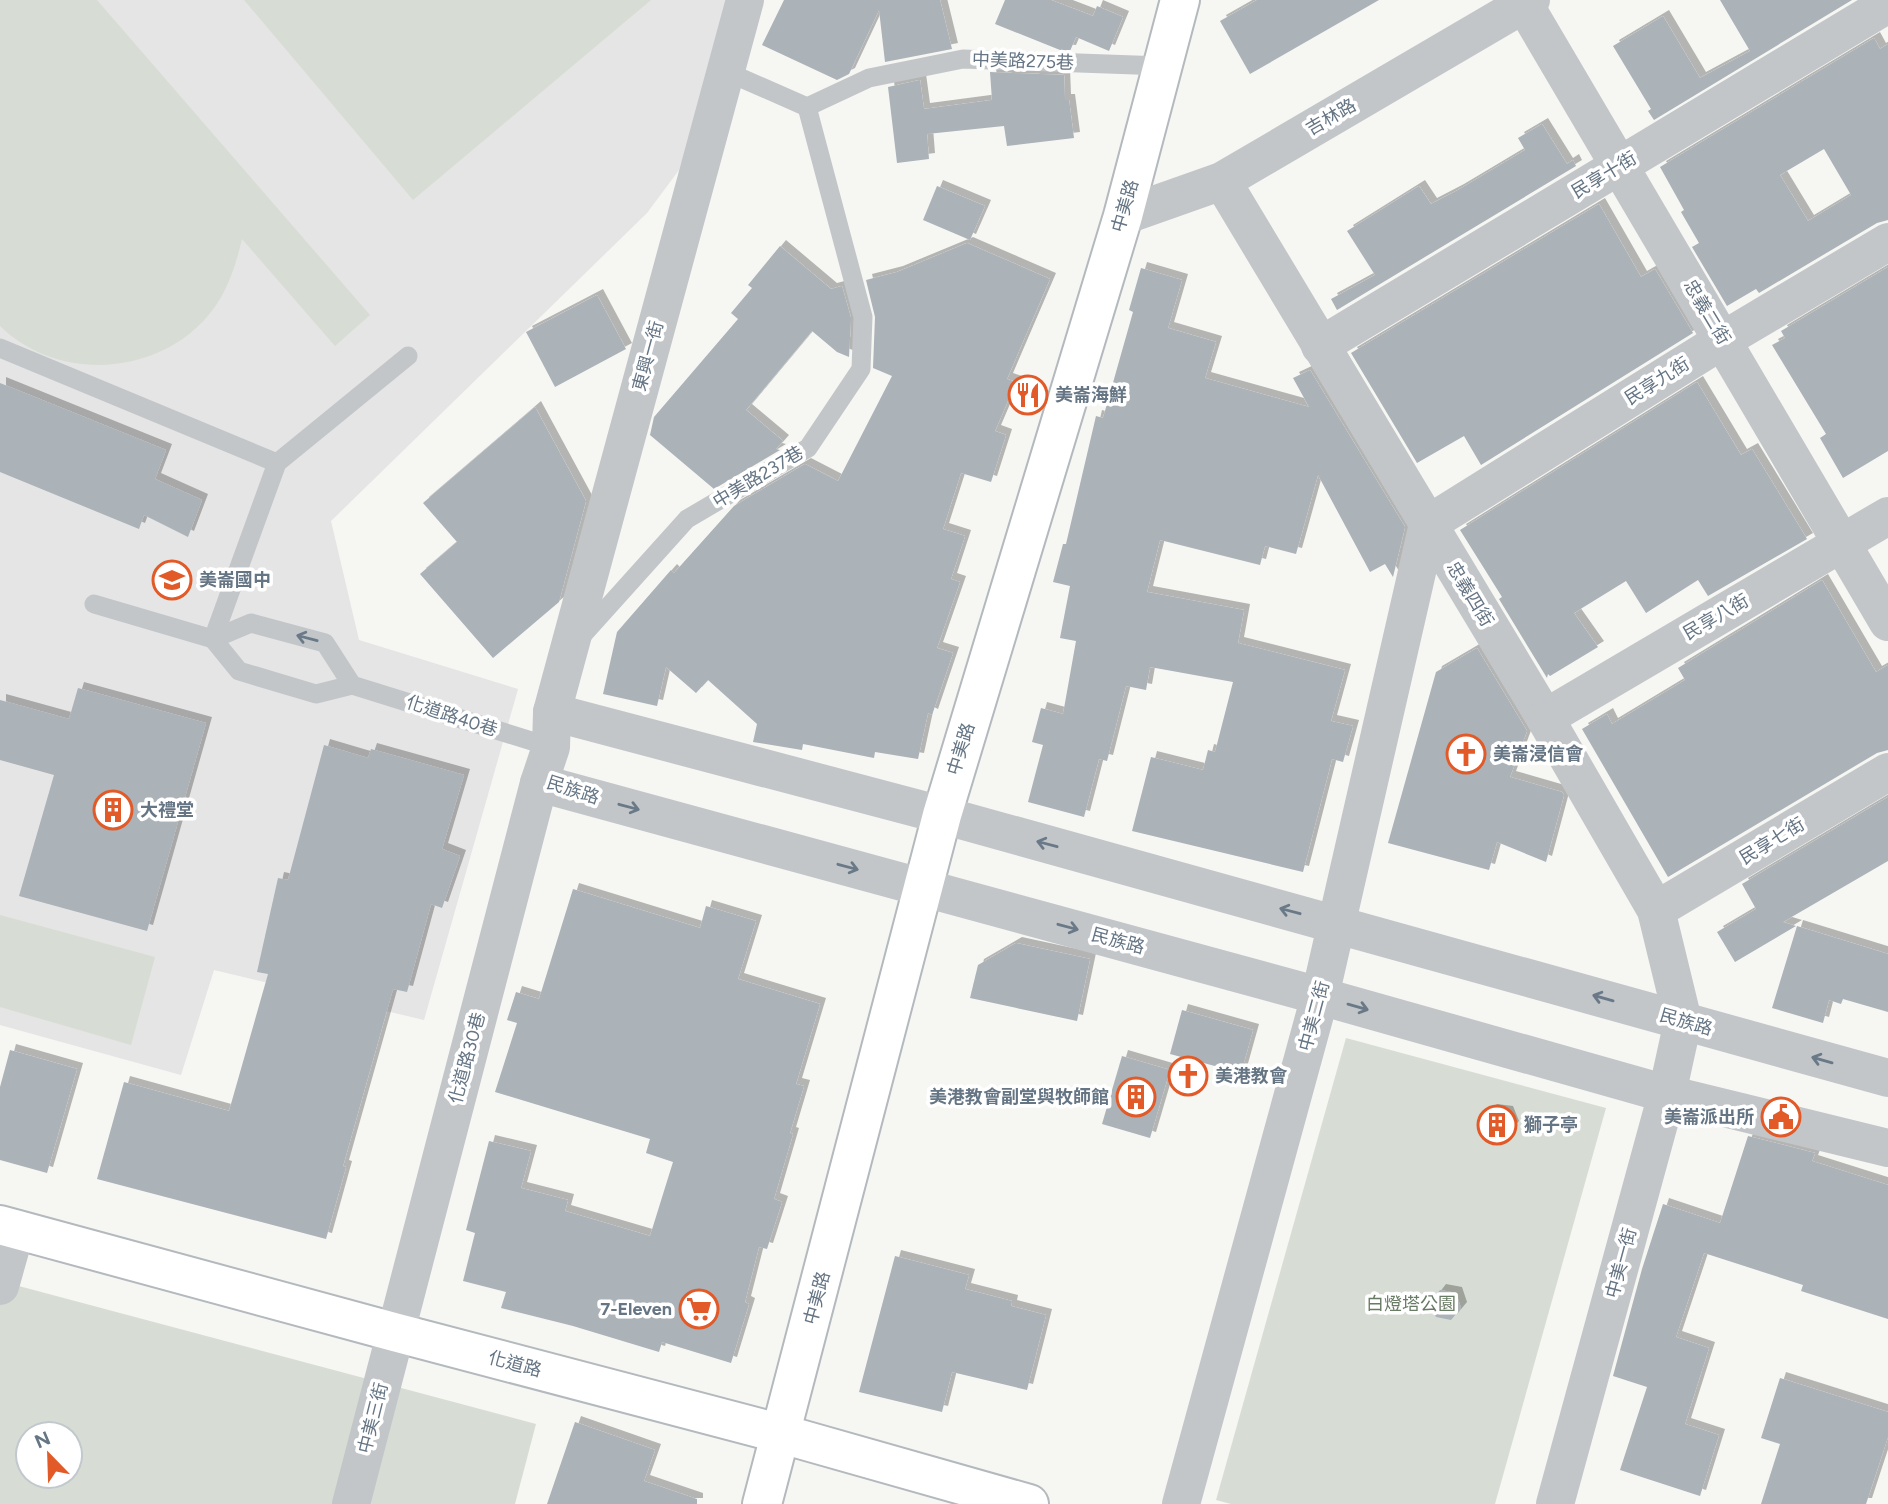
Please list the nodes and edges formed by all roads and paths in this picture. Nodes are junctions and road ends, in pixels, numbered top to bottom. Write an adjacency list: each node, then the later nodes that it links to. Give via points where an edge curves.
1 (745, 0): 6 (street, 東興一街)
2 (1180, 0): 5 (street, 中美路)
3 (1528, 2): 8 (street, 忠義二街); 9 (street, 吉林路)
4 (1888, 4): 8 (street, 民享十街)
5 (1163, 66): 7 (lane, 中美路275巷, via 963,59 869,78); 10 (street, 中美路)
6 (725, 71): 7 (lane); 23 (street, 東興一街)
7 (807, 107): 23 (lane, 中美路237巷, via 863,317 861,369 808,448 687,519)
8 (1620, 166): 12 (street, 忠義二街); 13 (street, 民享十街)
9 (1222, 181): 10 (street, 吉林路); 13 (street, 忠義四街)
10 (1123, 216): 29 (street, 中美路)
11 (1888, 242): 12 (street, 民享九街)
12 (1723, 340): 18 (street, 民享九街); 19 (street, 忠義二街)
13 (1320, 346): 18 (street, 忠義四街)
14 (0, 348): 16 (lane)
15 (408, 356): 16 (lane)
16 (277, 463): 22 (lane)
17 (1888, 516): 19 (street, 民享八街)
18 (1428, 524): 25 (street, 忠義四街); 32 (street, 中美二街)
19 (1842, 544): 21 (street, 忠義二街); 25 (street, 民享八街)
20 (94, 604): 22 (lane)
21 (1888, 622)
22 (213, 639): 24 (lane, via 239,671 316,694); 24 (lane, one-way to 22, via 325,643 251,623)
23 (569, 650): 26 (street, 東興一街)
24 (352, 685): 26 (lane, 化道路40巷)
25 (1545, 718): 31 (street, 忠義四街)
26 (552, 729): 28 (street, 民族路); 29 (street, 民族路)
27 (1888, 772): 31 (street, 民享七街)
28 (539, 783): 30 (street, 民族路, one-way to 30); 40 (street, 化道路30巷)
29 (942, 815): 30 (street, 中美路); 32 (street, 民族路, one-way to 29)
30 (924, 888): 33 (street, 民族路, one-way to 33); 41 (street, 中美路)
31 (1656, 910): 34 (street, 忠義四街)
32 (1337, 924): 33 (street, 中美二街); 34 (street, 民族路, one-way to 32)
33 (1320, 996): 36 (street, 民族路, one-way to 36); 45 (street, 中美二街)
34 (1683, 1021): 35 (street, 民族路, one-way to 34); 36 (street, 中美一街)
35 (1888, 1078)
36 (1667, 1094): 37 (street, 民族路); 46 (street, 中美一街)
37 (1888, 1148)
38 (8, 1227): 39 (street); 40 (street, 化道路)
39 (0, 1286)
40 (394, 1332): 41 (street, 化道路); 42 (street, 中美三街)
41 (782, 1434): 43 (street, 中美路); 44 (street, 化道路)
42 (351, 1504)
43 (762, 1504)
44 (1029, 1504)
45 (1181, 1504)
46 (1555, 1504)

